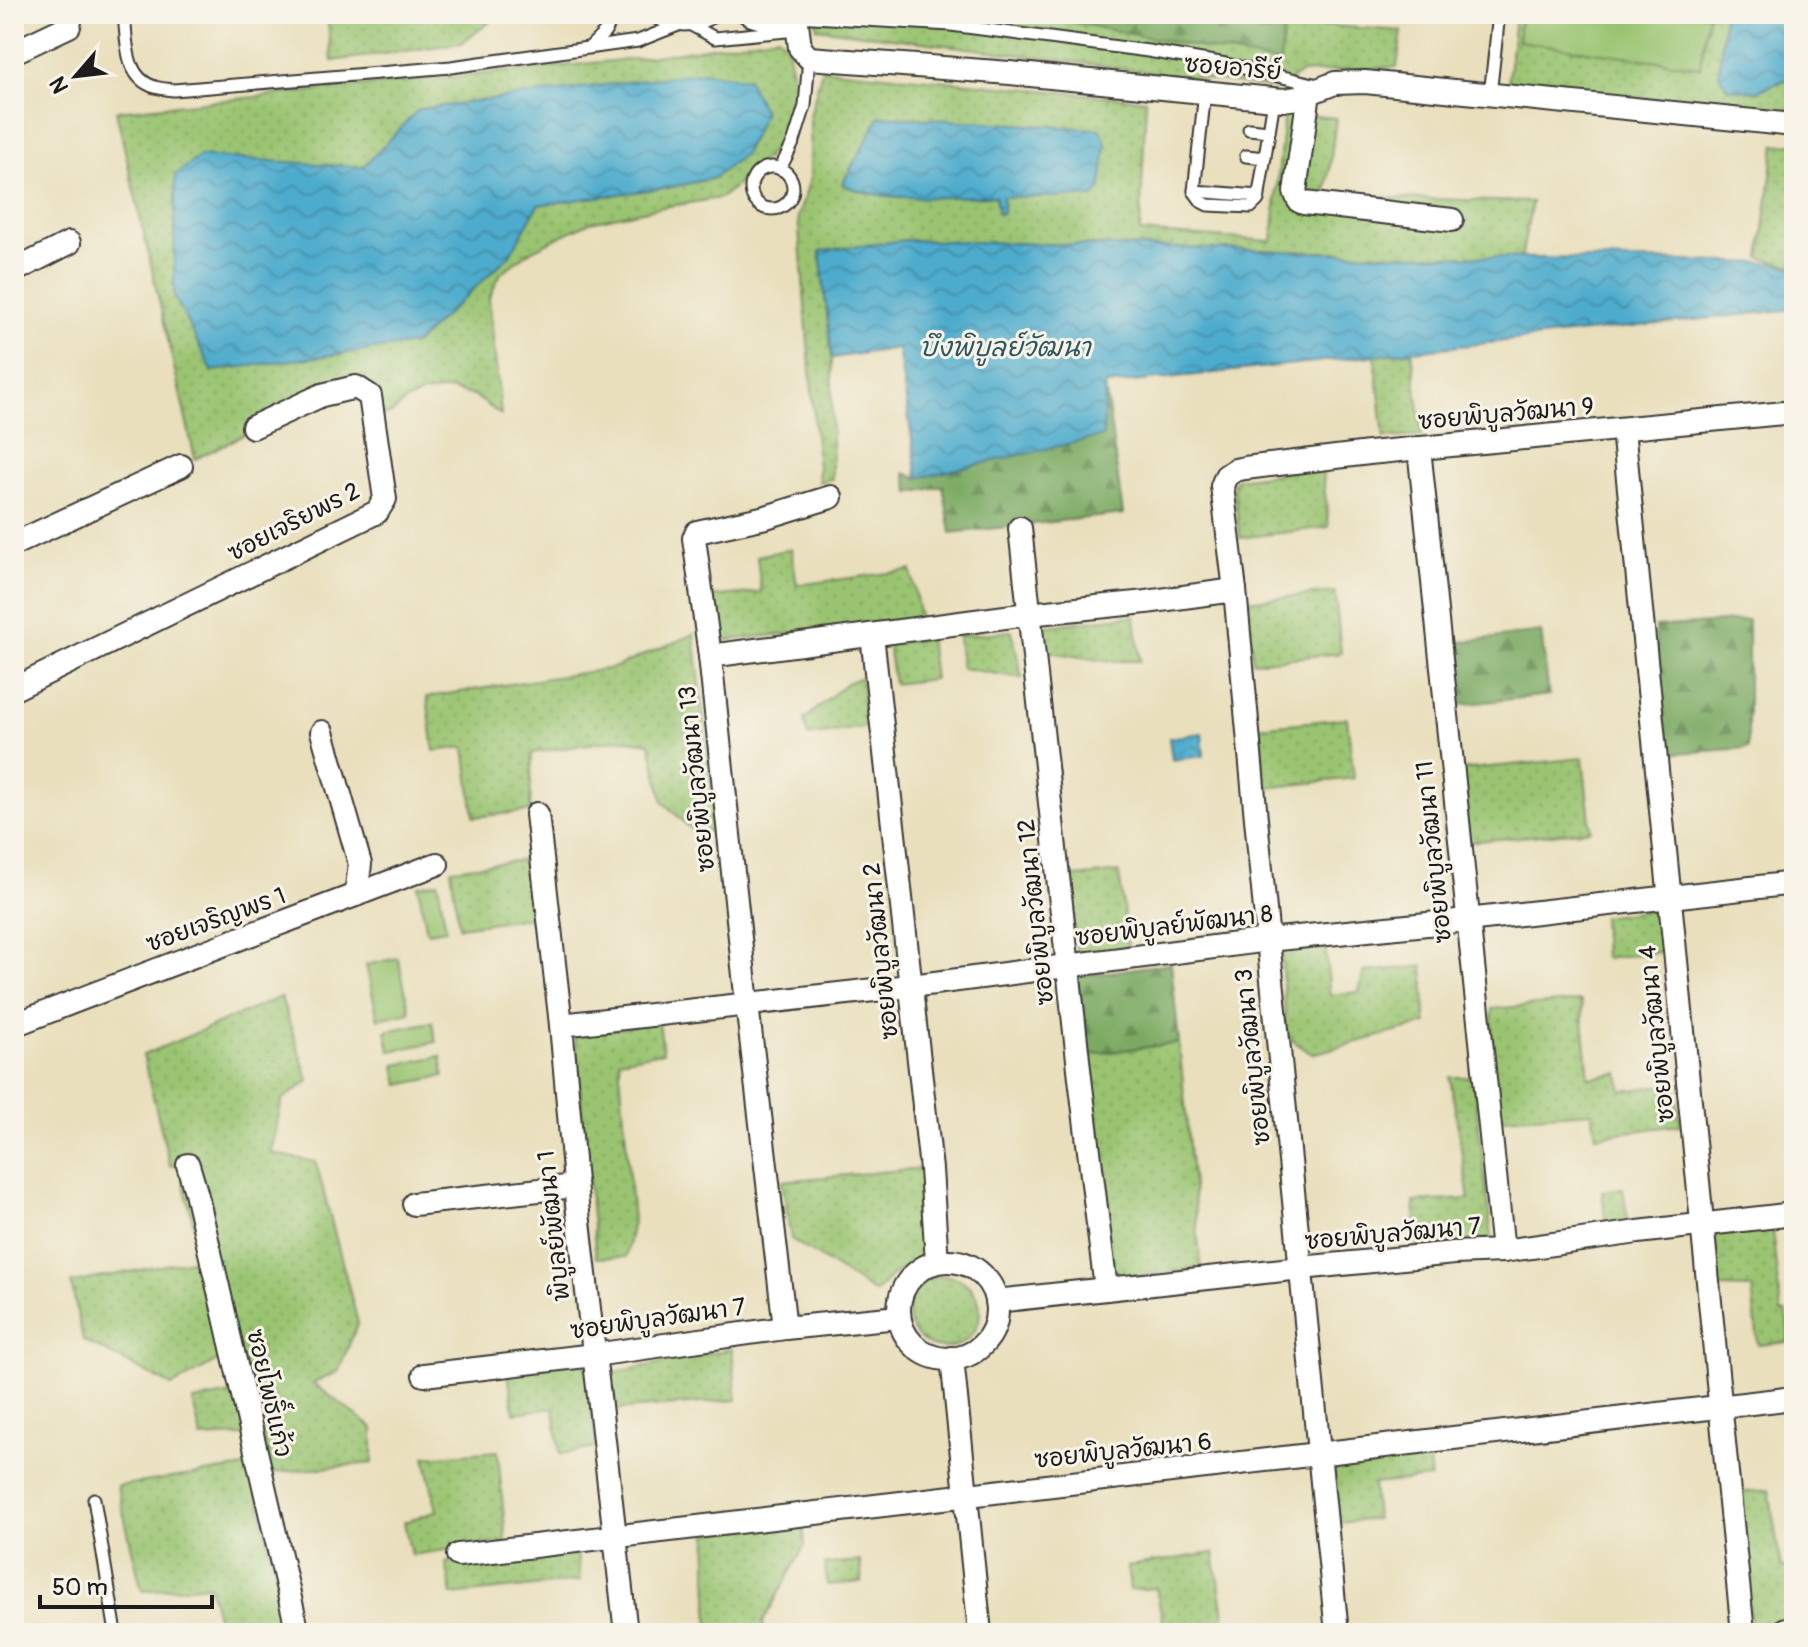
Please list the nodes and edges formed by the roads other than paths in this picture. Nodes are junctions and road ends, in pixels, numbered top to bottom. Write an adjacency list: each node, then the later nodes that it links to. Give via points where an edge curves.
1 (67, 14): 11 (street, via 69,26)
2 (124, 14): 10 (lane, via 129,64 153,87 174,90 451,67)
3 (615, 14): 10 (lane)
4 (649, 14): 9 (lane)
5 (717, 14): 9 (lane)
6 (742, 14): 8 (lane, via 757,23)
7 (1499, 14): 15 (lane)
8 (796, 21): 9 (lane, via 715,38); 12 (street, via 800,48); 13 (lane, via 951,25 1148,51 1226,64)
9 (686, 25): 10 (lane, via 638,41)
10 (589, 47)
11 (14, 52)
12 (809, 58): 14 (street, ซอยอารีย์); 22 (lane, via 805,106)
13 (1317, 90): 15 (street, ซอยอารีย์, via 1365,82); 16 (street, ซอยอารีย์); 23 (street, via 1295,192 1299,201)
14 (1205, 92): 16 (street, ซอยอารีย์); 21 (lane, via 1204,152 1194,191 1202,202 1251,207 1258,200)
15 (1490, 95): 17 (street, ซอยอารีย์)
16 (1274, 100): 19 (lane)
17 (1794, 125)
18 (1249, 129): 19 (lane)
19 (1269, 131): 21 (lane)
20 (1246, 156): 21 (lane)
21 (1265, 158)
22 (780, 169)
23 (1452, 220)
24 (69, 243): 25 (street)
25 (14, 271)
26 (1794, 412): 28 (street, ซอยพิบูลวัฒนา 9)
27 (253, 427): 39 (street, ซอยเจริยพร 2, via 322,395 356,387 370,396 385,499 377,512)
28 (1623, 429): 29 (street, ซอยพิบูลวัฒนา 9); 45 (street, ซอยพิบูลวัฒนา 4)
29 (1419, 448): 31 (street, ซอยพิบูลวัฒนา 9, via 1245,468); 46 (street, ซอยพิบูลวัฒนา 11)
30 (181, 466): 34 (street)
31 (1226, 476): 35 (street, ซอยพิบูลวัฒนา 3, via 1222,486)
32 (831, 497): 38 (street, via 697,532)
33 (1020, 528): 36 (street, ซอยพิบูลวัฒนา 12)
34 (14, 544)
35 (1235, 590): 36 (street, ซอยพิบูลวัฒนา 13); 47 (street, ซอยพิบูลวัฒนา 3)
36 (1028, 614): 37 (street, ซอยพิบูลวัฒนา 13); 48 (street, ซอยพิบูลวัฒนา 12)
37 (872, 635): 38 (street, ซอยพิบูลวัฒนา 13); 49 (street, ซอยพิบูลวัฒนา 2)
38 (710, 656): 50 (street, ซอยพิบูลวัฒนา 13)
39 (14, 689)
40 (322, 732): 44 (street, via 360,864)
41 (537, 814): 52 (street, พิบูลย์พัฒนา 1)
42 (437, 864): 44 (street, ซอยเจริญพร 1)
43 (1794, 883): 45 (street, ซอยพิบูลย์พัฒนา 8)
44 (356, 895): 51 (street, ซอยเจริญพร 1)
45 (1670, 898): 46 (street, ซอยพิบูลย์พัฒนา 8); 57 (street, ซอยพิบูลวัฒนา 4)
46 (1467, 920): 47 (street, ซอยพิบูลย์พัฒนา 8); 58 (street, ซอยพิบูลวัฒนา 11)
47 (1268, 940): 48 (street, ซอยพิบูลย์พัฒนา 8); 60 (street, ซอยพิบูลวัฒนา 3)
48 (1068, 964): 49 (street, ซอยพิบูลย์พัฒนา 8); 61 (street, ซอยพิบูลวัฒนา 12)
49 (911, 985): 50 (street, ซอยพิบูลย์พัฒนา 8); 59 (street, ซอยพิบูลวัฒนา 2)
50 (747, 1004): 52 (street, ซอยพิบูลย์พัฒนา 8); 64 (street, ซอยพิบูลวัฒนา 13)
51 (14, 1025)
52 (561, 1025): 54 (street, พิบูลย์พัฒนา 1)
53 (188, 1165): 77 (street, ซอยโพธิ์แก้ว)
54 (575, 1186): 55 (street); 65 (street, พิบูลย์พัฒนา 1)
55 (414, 1204)
56 (1794, 1214): 57 (street, ซอยพิบูลวัฒนา 7)
57 (1702, 1224): 58 (street, ซอยพิบูลวัฒนา 7); 69 (street, ซอยพิบูลวัฒนา 4)
58 (1503, 1251): 60 (street, ซอยพิบูลวัฒนา 7)
59 (937, 1262): 62 (street, via 966,1264 980,1273); 63 (street, via 911,1277 903,1289)
60 (1301, 1268): 61 (street, ซอยพิบูลวัฒนา 7); 70 (street, ซอยพิบูลวัฒนา 3)
61 (1106, 1289): 62 (street, ซอยพิบูลวัฒนา 7)
62 (996, 1301): 66 (street, via 996,1318 981,1346)
63 (899, 1317): 64 (street, ซอยพิบูลวัฒนา 7); 66 (street, via 912,1344 938,1358)
64 (785, 1328): 65 (street, ซอยพิบูลวัฒนา 7)
65 (594, 1355): 67 (street, ซอยพิบูลวัฒนา 7); 73 (street, พิบูลย์พัฒนา 1)
66 (952, 1358): 71 (street)
67 (424, 1375)
68 (1794, 1398): 69 (street, ซอยพิบูลวัฒนา 6)
69 (1721, 1408): 70 (street, ซอยพิบูลวัฒนา 6); 81 (street, ซอยพิบูลวัฒนา 4)
70 (1320, 1455): 71 (street, ซอยพิบูลวัฒนา 6); 80 (street, ซอยพิบูลวัฒนา 3)
71 (966, 1494): 73 (street, ซอยพิบูลวัฒนา 6); 79 (street)
72 (94, 1499): 76 (lane)
73 (616, 1536): 74 (street, ซอยพิบูลวัฒนา 6); 78 (street, พิบูลย์พัฒนา 1)
74 (458, 1555)
75 (1794, 1632): 82 (street)
76 (116, 1633)
77 (298, 1633)
78 (626, 1633)
79 (980, 1633)
80 (1337, 1633)
81 (1743, 1633)
82 (1787, 1633)

